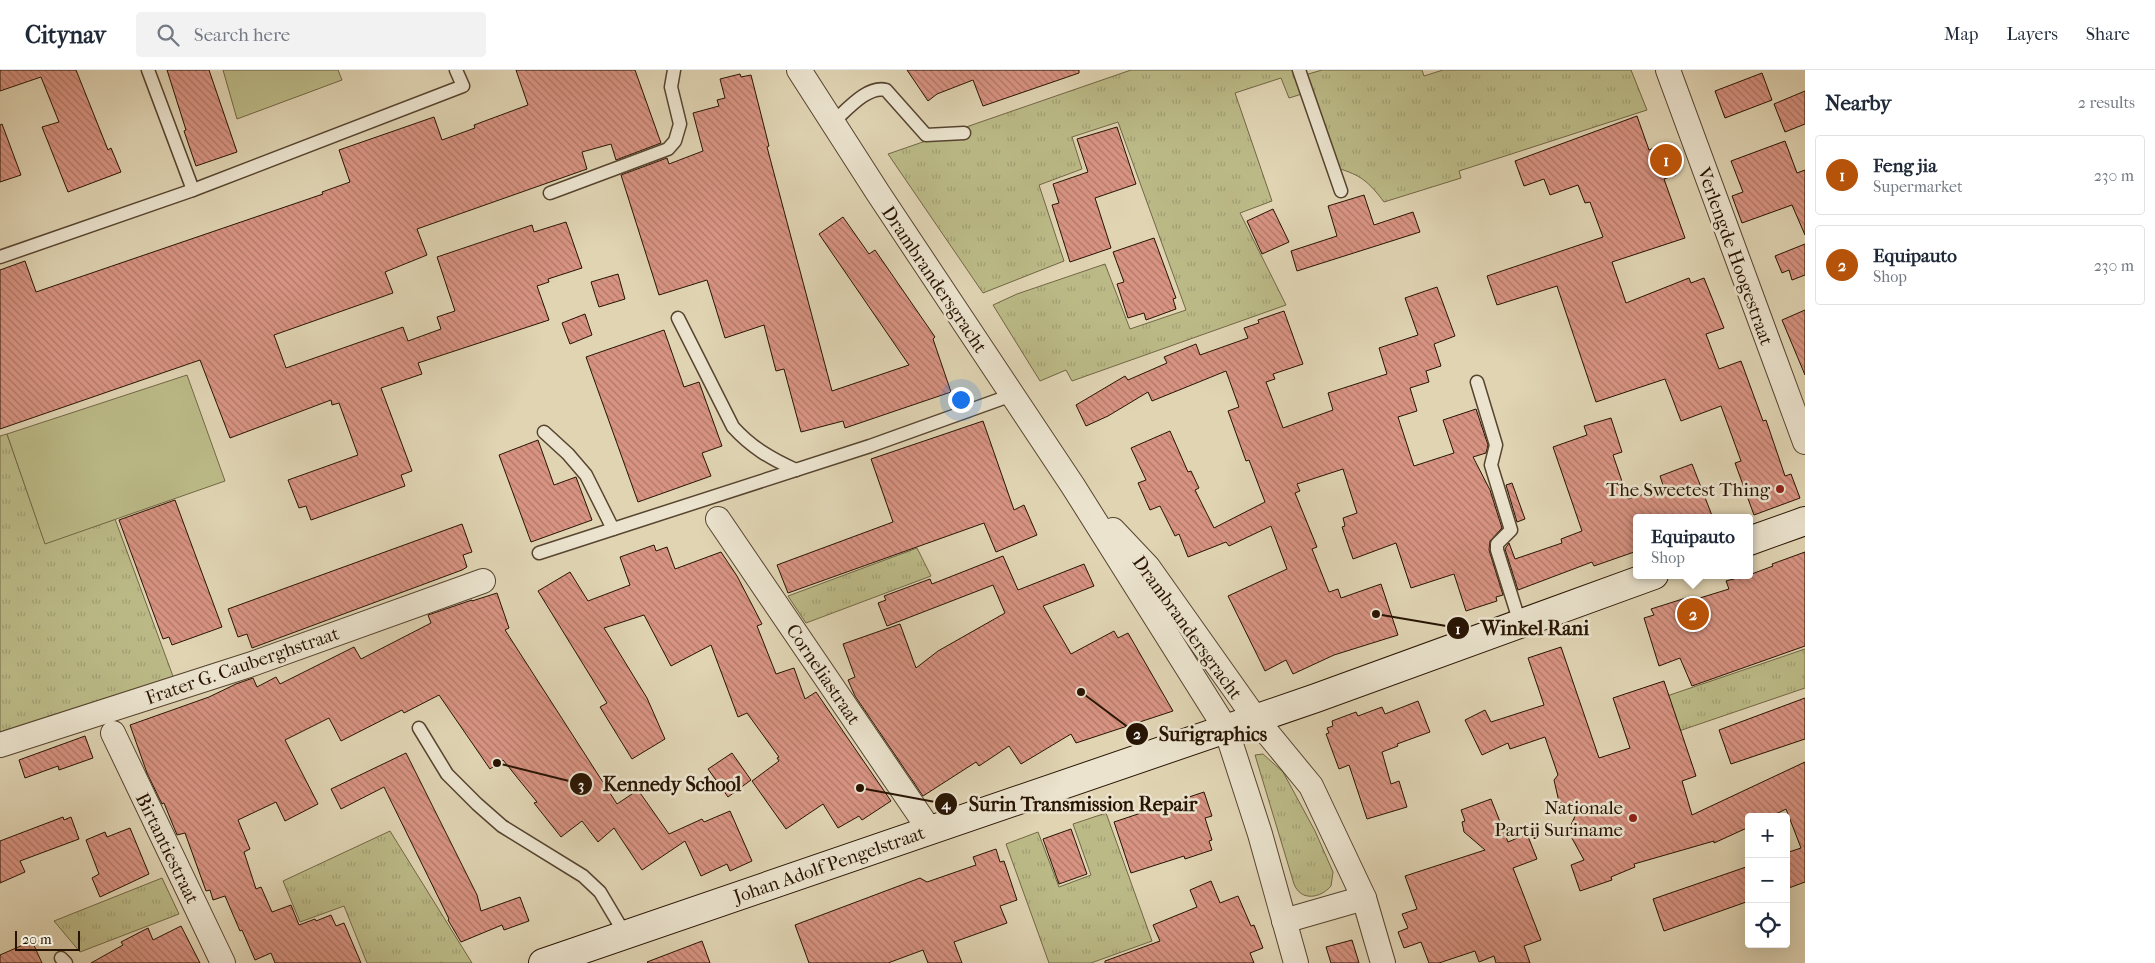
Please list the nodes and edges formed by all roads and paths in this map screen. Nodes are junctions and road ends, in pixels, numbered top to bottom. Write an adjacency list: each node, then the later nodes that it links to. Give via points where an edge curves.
1 (148, 70): 9 (lane)
2 (456, 70): 9 (lane, via 463,86)
3 (674, 70): 11 (lane, via 670,87 680,124 675,141 668,149)
4 (799, 70): 7 (street, Drambrandersgracht)
5 (1299, 70): 10 (lane)
6 (1668, 70): 17 (street, Verlengde Hoogestraat)
7 (832, 123): 8 (lane, via 873,89 882,89 926,136); 15 (street, Drambrandersgracht)
8 (964, 133)
9 (193, 190): 12 (lane)
10 (1341, 191)
11 (550, 193)
12 (0, 257)
13 (678, 318): 18 (lane, via 733,427 761,453)
14 (1477, 382): 27 (lane, via 1496,445 1491,465 1511,530 1497,544 1497,550)
15 (1012, 395): 18 (lane); 19 (street, Drambrandersgracht)
16 (544, 432): 22 (lane, via 586,475)
17 (1805, 442)
18 (796, 470): 22 (lane)
19 (1073, 486): 28 (street, Drambrandersgracht, via 1148,568); 30 (street, Drambrandersgracht)
20 (718, 519): 33 (street, Corneliastraat)
21 (1805, 521): 23 (main road)
22 (613, 529): 24 (lane)
23 (1753, 540)
24 (539, 552)
25 (1643, 579): 27 (main road, Johan Adolf Pengelstraat)
26 (483, 581): 32 (street, Frater G. Cauberghstraat, via 249,665)
27 (1520, 623): 28 (main road, Johan Adolf Pengelstraat)
28 (1255, 718): 30 (main road, Johan Adolf Pengelstraat); 34 (street, Drambrandersgracht, via 1311,786)
29 (419, 728): 36 (lane, via 446,774 476,804 502,826 583,876 600,892)
30 (1226, 729): 33 (main road, Johan Adolf Pengelstraat); 35 (street, Drambrandersgracht)
31 (113, 733): 38 (street, Birtantiestraat)
32 (0, 745)
33 (929, 829): 36 (main road, Johan Adolf Pengelstraat)
34 (1364, 898): 35 (street); 40 (street, Drambrandersgracht)
35 (1284, 921): 39 (street, Drambrandersgracht)
36 (625, 934): 37 (main road, Johan Adolf Pengelstraat)
37 (556, 961)
38 (223, 963)
39 (1296, 963)
40 (1383, 963)

